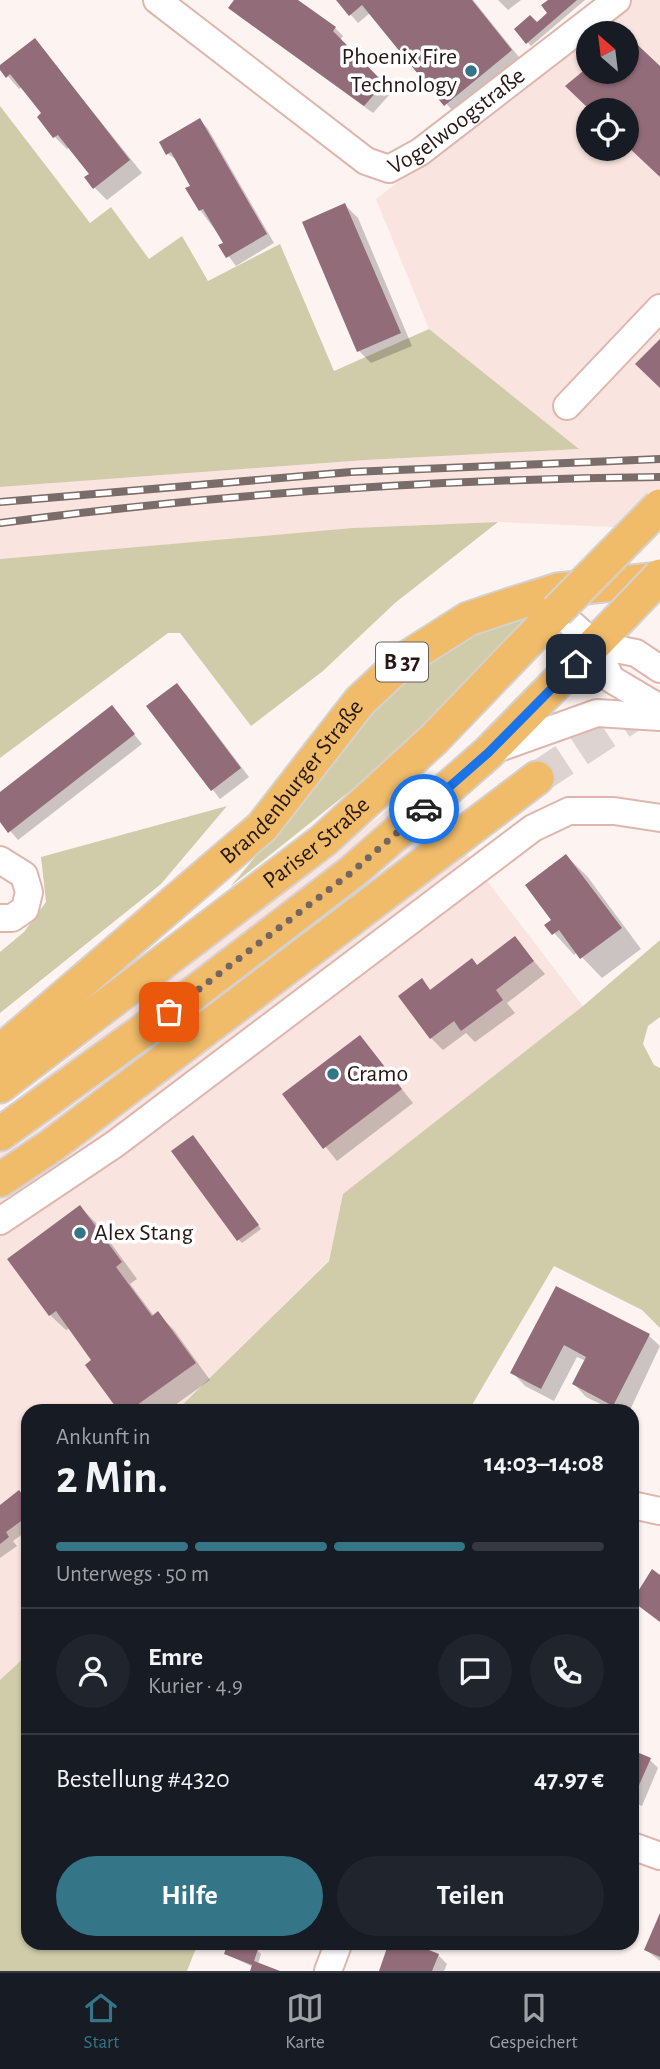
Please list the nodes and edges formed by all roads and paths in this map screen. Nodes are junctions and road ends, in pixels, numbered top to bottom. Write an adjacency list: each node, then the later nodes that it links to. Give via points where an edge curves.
1 (617, 0): 2 (street, Vogelwoogstraße, via 430,145 389,169 366,161)
2 (170, 3)
3 (660, 308): 4 (street)
4 (567, 405)
5 (660, 506): 7 (main road, Pariser Straße, bridge)
6 (660, 578): 8 (main road, Pariser Straße, bridge); 17 (main road, Brandenburger Straße / B 37, via 558,590 468,619 405,659 360,701 262,827)
7 (556, 611): 8 (street); 18 (main road, Pariser Straße, via 434,739 324,839)
8 (595, 645): 9 (street, via 636,653); 10 (street, via 611,679); 12 (main road, Pariser Straße)
9 (660, 669)
10 (660, 708)
11 (660, 717): 12 (street, via 597,713)
12 (488, 753): 19 (main road, Pariser Straße, via 352,872)
13 (537, 778): 20 (main road)
14 (660, 818): 21 (street, via 569,811 533,828 115,1144)
15 (0, 860): 16 (street, via 23,874 29,892 25,909 12,918)
16 (0, 918)
17 (0, 1052)
18 (0, 1086)
19 (0, 1134)
20 (0, 1180)
21 (0, 1221)
22 (639, 1506): 23 (street)
23 (660, 1510)
24 (639, 1849): 25 (street)
25 (660, 1857)
26 (337, 1950): 27 (street)
27 (328, 1971)

